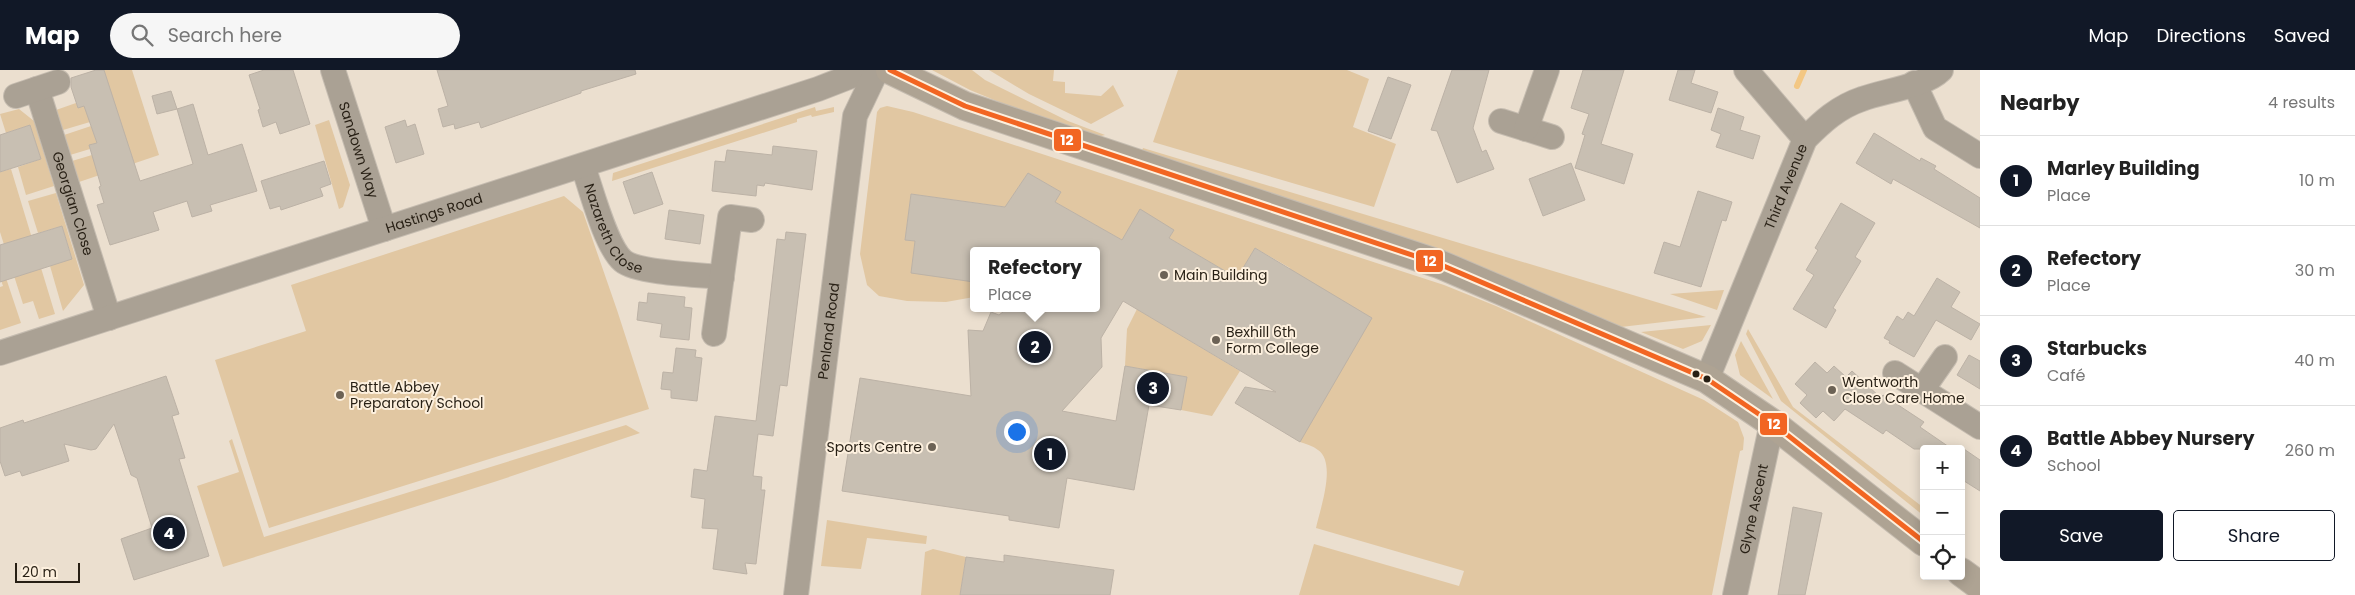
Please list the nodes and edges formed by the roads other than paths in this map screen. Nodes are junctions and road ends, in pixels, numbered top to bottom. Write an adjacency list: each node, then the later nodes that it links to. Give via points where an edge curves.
1 (333, 70): 17 (street, Sandown Way)
2 (866, 70): 15 (street, Hastings Road, via 818,89)
3 (878, 70): 31 (street, Penland Road, via 855,116)
4 (890, 70): 24 (main road, via 965,106 1439,264)
5 (1547, 70): 11 (street)
6 (1746, 70): 13 (street)
7 (1941, 70): 8 (street, Third Avenue)
8 (1914, 83): 13 (street, Third Avenue, via 1860,100 1830,115); 14 (street, via 1935,128)
9 (37, 89): 19 (street, Georgian Close)
10 (1501, 121): 11 (street)
11 (1526, 128): 12 (street)
12 (1552, 137)
13 (1805, 139): 24 (street, Third Avenue)
14 (1980, 156)
15 (583, 166): 17 (street, Hastings Road); 18 (street, Nazareth Close, via 613,250 624,262 639,268)
16 (752, 220): 18 (street, via 730,218)
17 (384, 229): 19 (street, Hastings Road)
18 (722, 277): 20 (street)
19 (109, 318): 21 (street, Hastings Road)
20 (714, 334)
21 (0, 353)
22 (1945, 357): 25 (street)
23 (1895, 373): 25 (street)
24 (1707, 378): 26 (main road)
25 (1922, 390): 27 (street)
26 (1772, 423): 28 (main road); 32 (street, Glyne Ascent)
27 (1980, 427)
28 (1920, 539)
29 (1965, 575): 30 (main road)
30 (1980, 586)
31 (796, 595)
32 (1735, 595)

